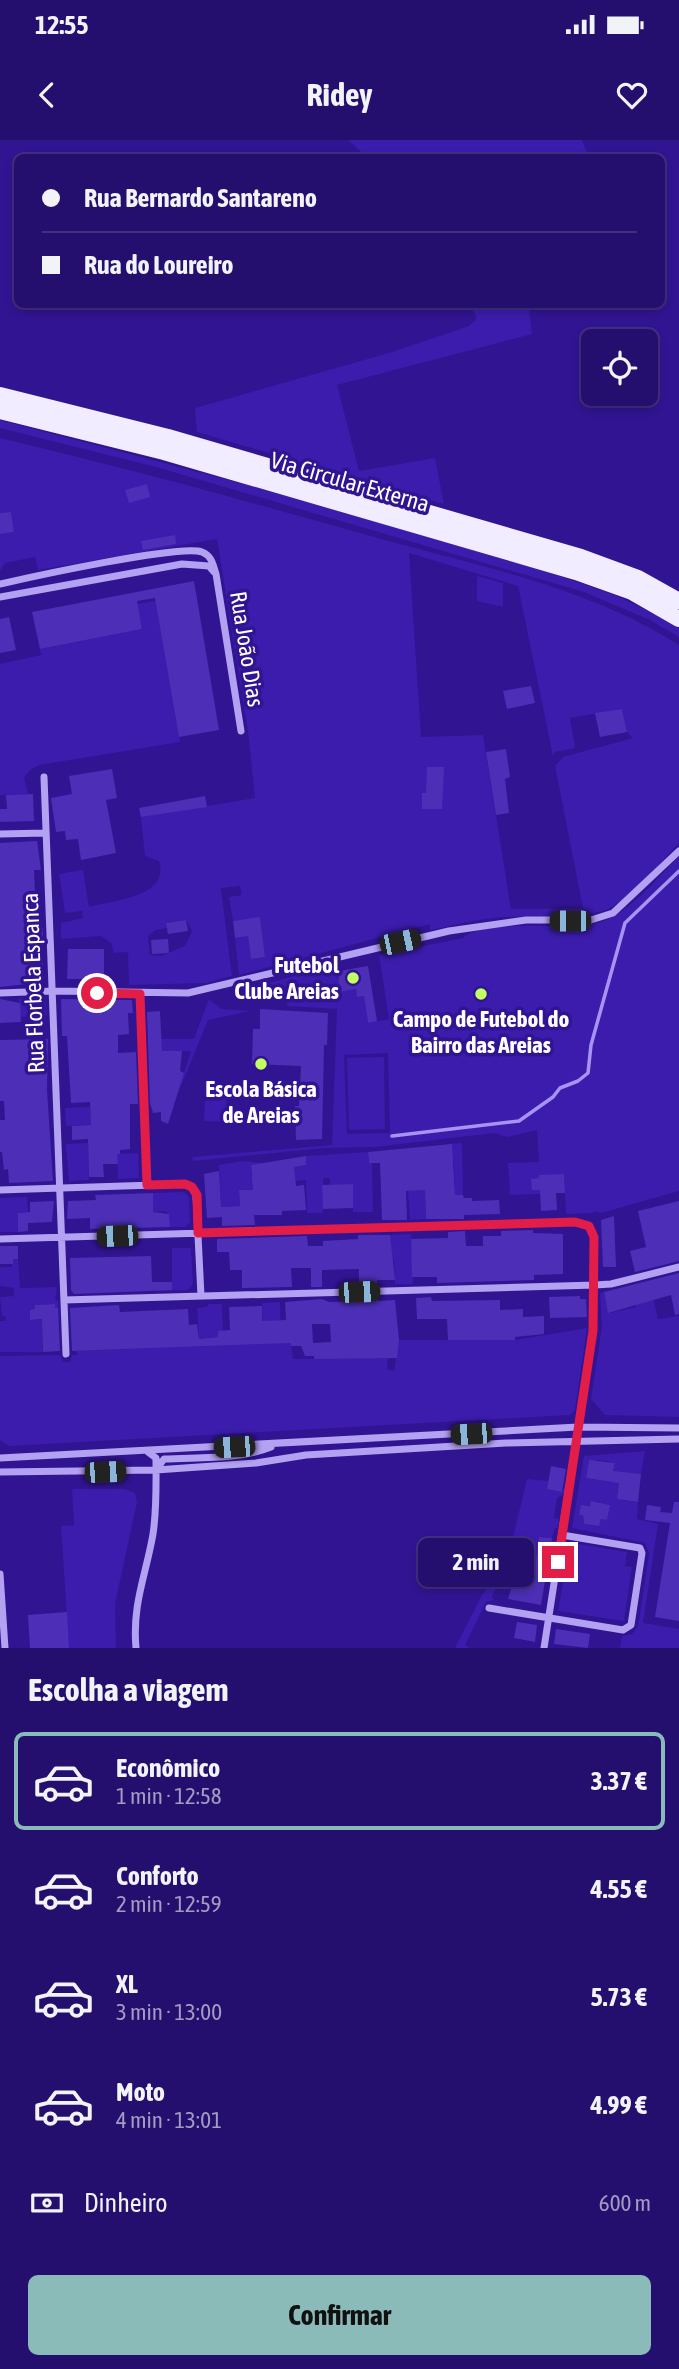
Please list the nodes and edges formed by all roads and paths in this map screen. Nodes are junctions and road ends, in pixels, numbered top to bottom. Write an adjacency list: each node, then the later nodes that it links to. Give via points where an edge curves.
1 (0, 395): 7 (main road, Via Circular Externa, via 168,437 581,557 638,578)
2 (0, 411): 8 (main road, Via Circular Externa, via 164,452 576,572 632,592)
3 (216, 574): 4 (street, via 211,558 194,550); 5 (street, via 209,566 182,564); 9 (street, Rua João Dias)
4 (4, 583): 5 (street)
5 (11, 594): 6 (street)
6 (0, 597)
7 (679, 601)
8 (679, 619)
9 (241, 731)
10 (44, 777): 11 (street, Rua Florbela Espanca)
11 (46, 833): 12 (street); 14 (street, Rua Florbela Espanca)
12 (0, 834)
13 (679, 851): 16 (street, via 614,914 591,920 488,925 376,947 202,991)
14 (54, 991): 15 (street); 16 (street); 18 (street, Rua Florbela Espanca)
15 (0, 993)
16 (140, 994): 17 (street)
17 (147, 1185): 18 (street); 20 (street, via 192,1187 197,1195)
18 (60, 1188): 19 (street); 21 (street, Rua Florbela Espanca)
19 (0, 1190)
20 (198, 1233): 21 (street); 24 (street, via 575,1222 589,1226 594,1237); 25 (street)
21 (62, 1237): 22 (street); 26 (street, Rua Florbela Espanca)
22 (0, 1239)
23 (679, 1267): 24 (street)
24 (594, 1285): 25 (street); 28 (street, via 593,1331)
25 (201, 1296): 26 (street)
26 (64, 1300): 27 (street, Rua Florbela Espanca)
27 (66, 1354)
28 (578, 1427): 29 (street); 31 (street); 32 (street)
29 (679, 1428)
30 (679, 1439): 31 (street)
31 (576, 1440): 35 (street, via 306,1455); 37 (street)
32 (276, 1445): 33 (street); 35 (street, via 245,1454 164,1459)
33 (147, 1452): 34 (street); 35 (street, via 156,1458)
34 (0, 1458)
35 (156, 1471): 36 (street); 43 (street, via 158,1499 138,1594)
36 (0, 1472)
37 (562, 1535): 41 (street); 41 (street, via 640,1548 631,1625 623,1630)
38 (0, 1574): 39 (street)
39 (1, 1603): 42 (street)
40 (489, 1608): 41 (street)
41 (549, 1618): 44 (street)
42 (5, 1648)
43 (136, 1648)
44 (544, 1648)

